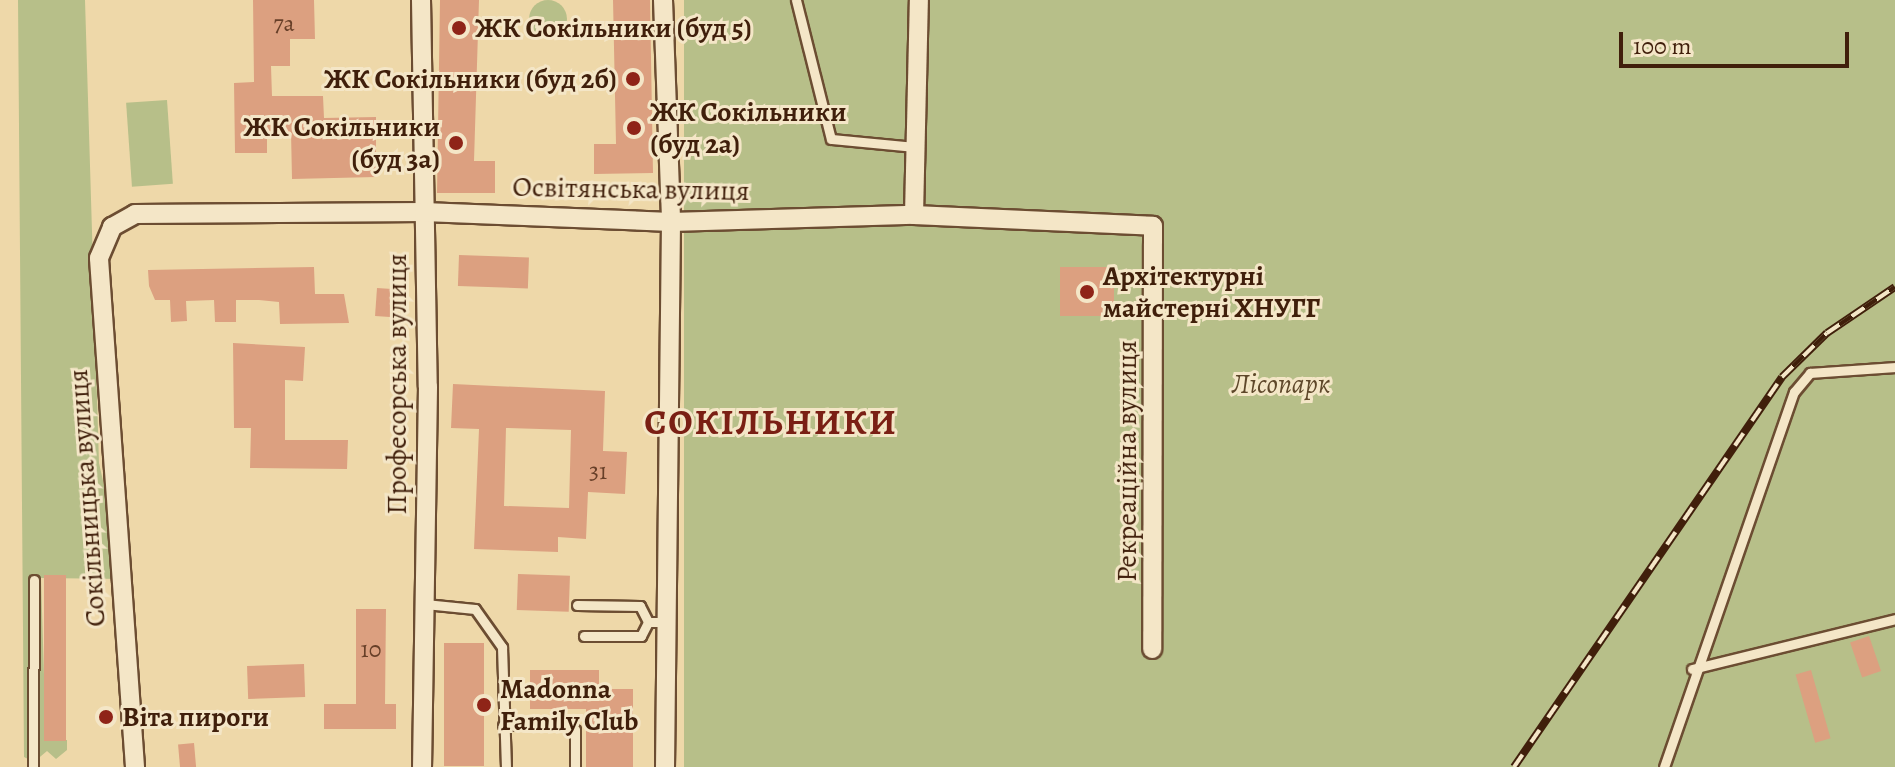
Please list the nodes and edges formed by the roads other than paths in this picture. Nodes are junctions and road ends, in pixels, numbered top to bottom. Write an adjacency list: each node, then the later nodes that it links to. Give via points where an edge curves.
1 (421, 0): 6 (street, Професорська вулиця)
2 (663, 0): 8 (street)
3 (796, 0): 5 (lane, via 831,139)
4 (919, 0): 5 (street)
5 (916, 147): 7 (street)
6 (424, 212): 8 (street, Освітянська вулиця); 10 (street, Освітянська вулиця, via 135,214); 13 (street, Професорська вулиця)
7 (914, 215): 8 (street, Освітянська вулиця); 9 (street, Освітянська вулиця)
8 (671, 222): 16 (street)
9 (1153, 226): 18 (street, Рекреаційна вулиця)
10 (112, 227): 22 (street, Сокільницька вулиця, via 99,258)
11 (1895, 367): 19 (lane, via 1810,373 1794,392)
12 (34, 580): 21 (lane)
13 (425, 604): 20 (lane, via 475,609 502,647); 23 (street, Професорська вулиця)
14 (577, 605): 16 (lane, via 640,606)
15 (1895, 619): 19 (lane)
16 (657, 622): 17 (lane, via 641,636); 26 (street)
17 (584, 636)
18 (1152, 649)
19 (1692, 669): 27 (lane)
20 (503, 725): 24 (lane); 25 (lane, via 564,723 575,730)
21 (33, 767)
22 (135, 767)
23 (422, 767)
24 (506, 767)
25 (575, 767)
26 (665, 767)
27 (1664, 767)

